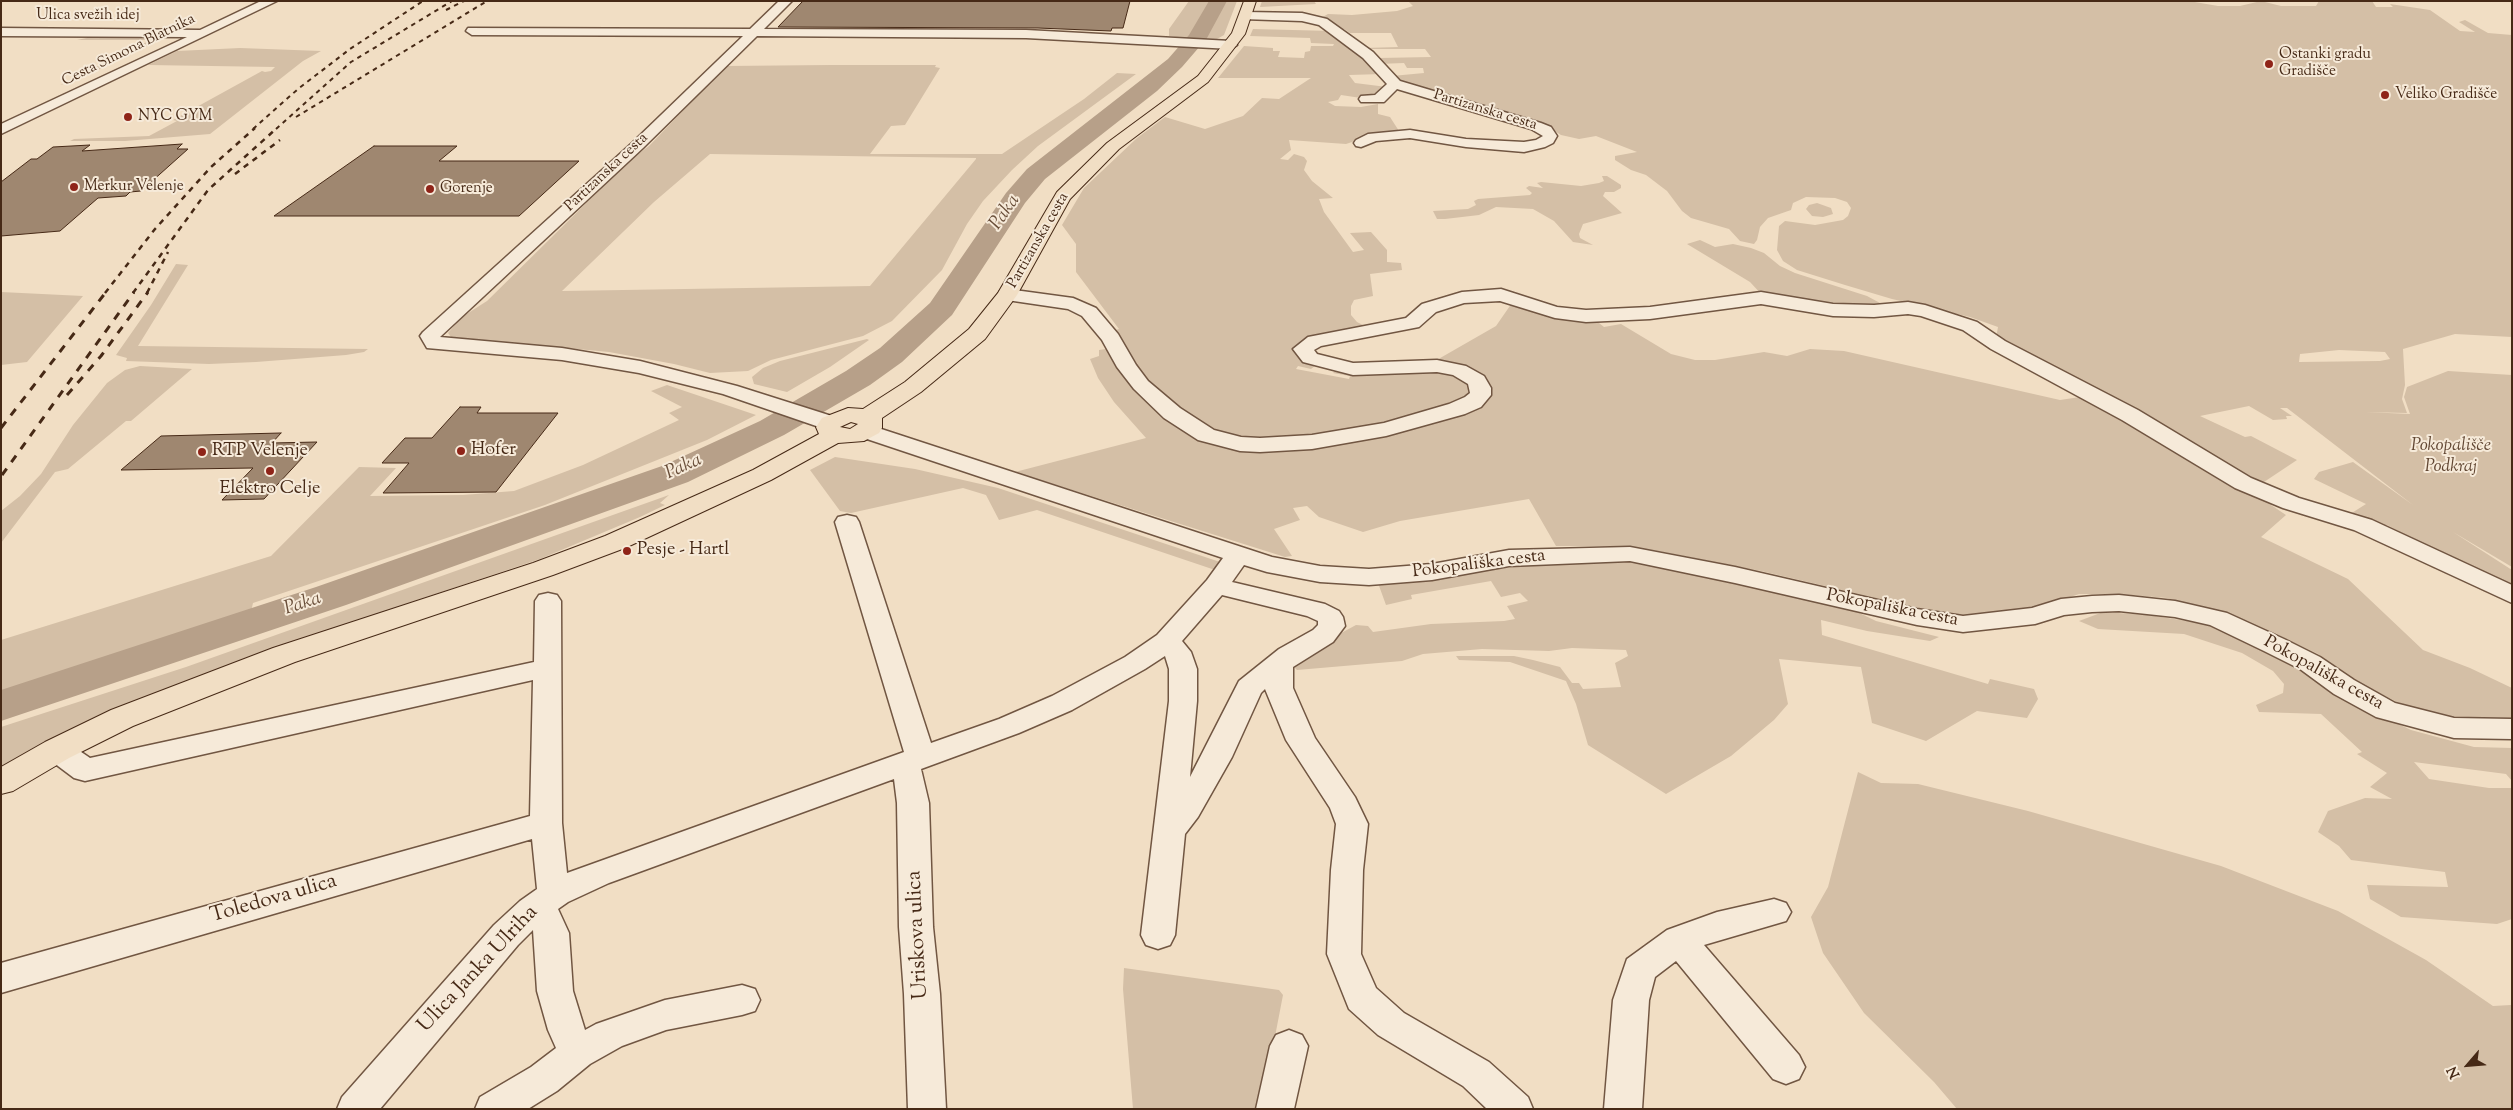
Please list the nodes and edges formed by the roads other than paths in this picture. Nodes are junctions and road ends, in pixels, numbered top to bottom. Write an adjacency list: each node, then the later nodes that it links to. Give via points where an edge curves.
1 (271, 1): 8 (street, Cesta Simona Blatnika)
2 (786, 1): 7 (street, Partizanska cesta)
3 (1250, 1): 4 (main road, Partizanska cesta)
4 (1246, 16): 9 (main road, Partizanska cesta); 10 (street, via 1302,17 1323,22 1368,55)
5 (472, 31): 7 (street)
6 (1, 32): 8 (street, Ulica svežih idej)
7 (754, 32): 9 (street, via 1026,34); 16 (street, Partizanska cesta, via 638,145 430,336 434,344 562,354 632,366 730,390)
8 (204, 33): 12 (street, Cesta Simona Blatnika)
9 (1231, 45): 14 (main road, Partizanska cesta, via 1203,78 1113,146 1063,196)
10 (1395, 84): 11 (street, via 1379,99); 13 (street, Partizanska cesta, via 1536,126 1546,130 1550,136 1540,144 1524,147 1466,143 1410,134 1373,137)
11 (1366, 99)
12 (1, 130)
13 (1361, 143)
14 (1007, 295): 15 (main road, Partizanska cesta, via 977,334); 20 (street, via 1073,304 1089,312 1140,385 1172,413 1206,435 1240,444 1260,445 1312,442 1386,429 1473,402 1480,395 1478,380 1459,370 1437,366 1353,369 1310,358 1302,349 1315,341 1412,323 1429,308 1462,298 1501,295 1555,312 1586,316 1667,312 1761,298 1833,310 1916,309 1970,326 1998,345 2130,415 2243,483 2292,503 2363,525)
15 (867, 424): 16 (main road, via 848,415); 18 (street, Pokopališka cesta)
16 (826, 425): 26 (main road, via 762,475 615,542 284,655 122,718)
17 (847, 522): 27 (street, Uriskova ulica)
18 (1239, 553): 19 (street, Ulica Janka Ulriha); 25 (street, Pokopališka cesta, via 1267,564 1320,574 1369,577 1432,572 1509,558 1630,554 1917,617 1963,624 2035,616 2060,607 2092,604 2119,603 2175,609 2218,619 2274,645 2310,663 2344,687 2386,710 2454,728)
19 (1216, 586): 22 (street, Ulica Janka Ulriha); 23 (street, via 1316,610 1330,617 1332,626 1323,636)
20 (2512, 595)
21 (548, 600): 24 (street)
22 (1167, 640): 27 (street, Ulica Janka Ulriha, via 1135,663 1062,703 1009,726); 30 (street, via 1177,652 1183,669)
23 (1279, 664): 30 (street, via 1249,688 1217,757 1187,809); 44 (street, via 1279,688 1284,705 1301,740 1344,806 1352,824 1344,954 1362,998 1391,1024 1476,1074)
24 (548, 668): 26 (street, via 86,770); 29 (street)
25 (2512, 729)
26 (57, 750): 28 (main road)
27 (910, 760): 31 (street, Ulica Janka Ulriha, via 597,874); 42 (street, Uriskova ulica, via 908,773 913,803 916,928)
28 (1, 782)
29 (546, 823): 31 (street, via 552,886); 35 (street, Toledova ulica)
30 (1170, 829): 33 (street)
31 (546, 900): 38 (street, via 545,917 552,933 555,991 566,1030); 40 (street, Ulica Janka Ulriha, via 506,935)
32 (1774, 912): 34 (street, via 1717,926)
33 (1158, 935)
34 (1679, 940): 39 (street); 45 (street, via 1639,969 1631,1000)
35 (1, 978)
36 (742, 1000): 38 (street, via 656,1018 609,1035)
37 (1289, 1046): 43 (street)
38 (577, 1053): 41 (street, via 544,1079)
39 (1786, 1067)
40 (356, 1109)
41 (494, 1109)
42 (927, 1109)
43 (1275, 1109)
44 (1514, 1109)
45 (1623, 1109)

